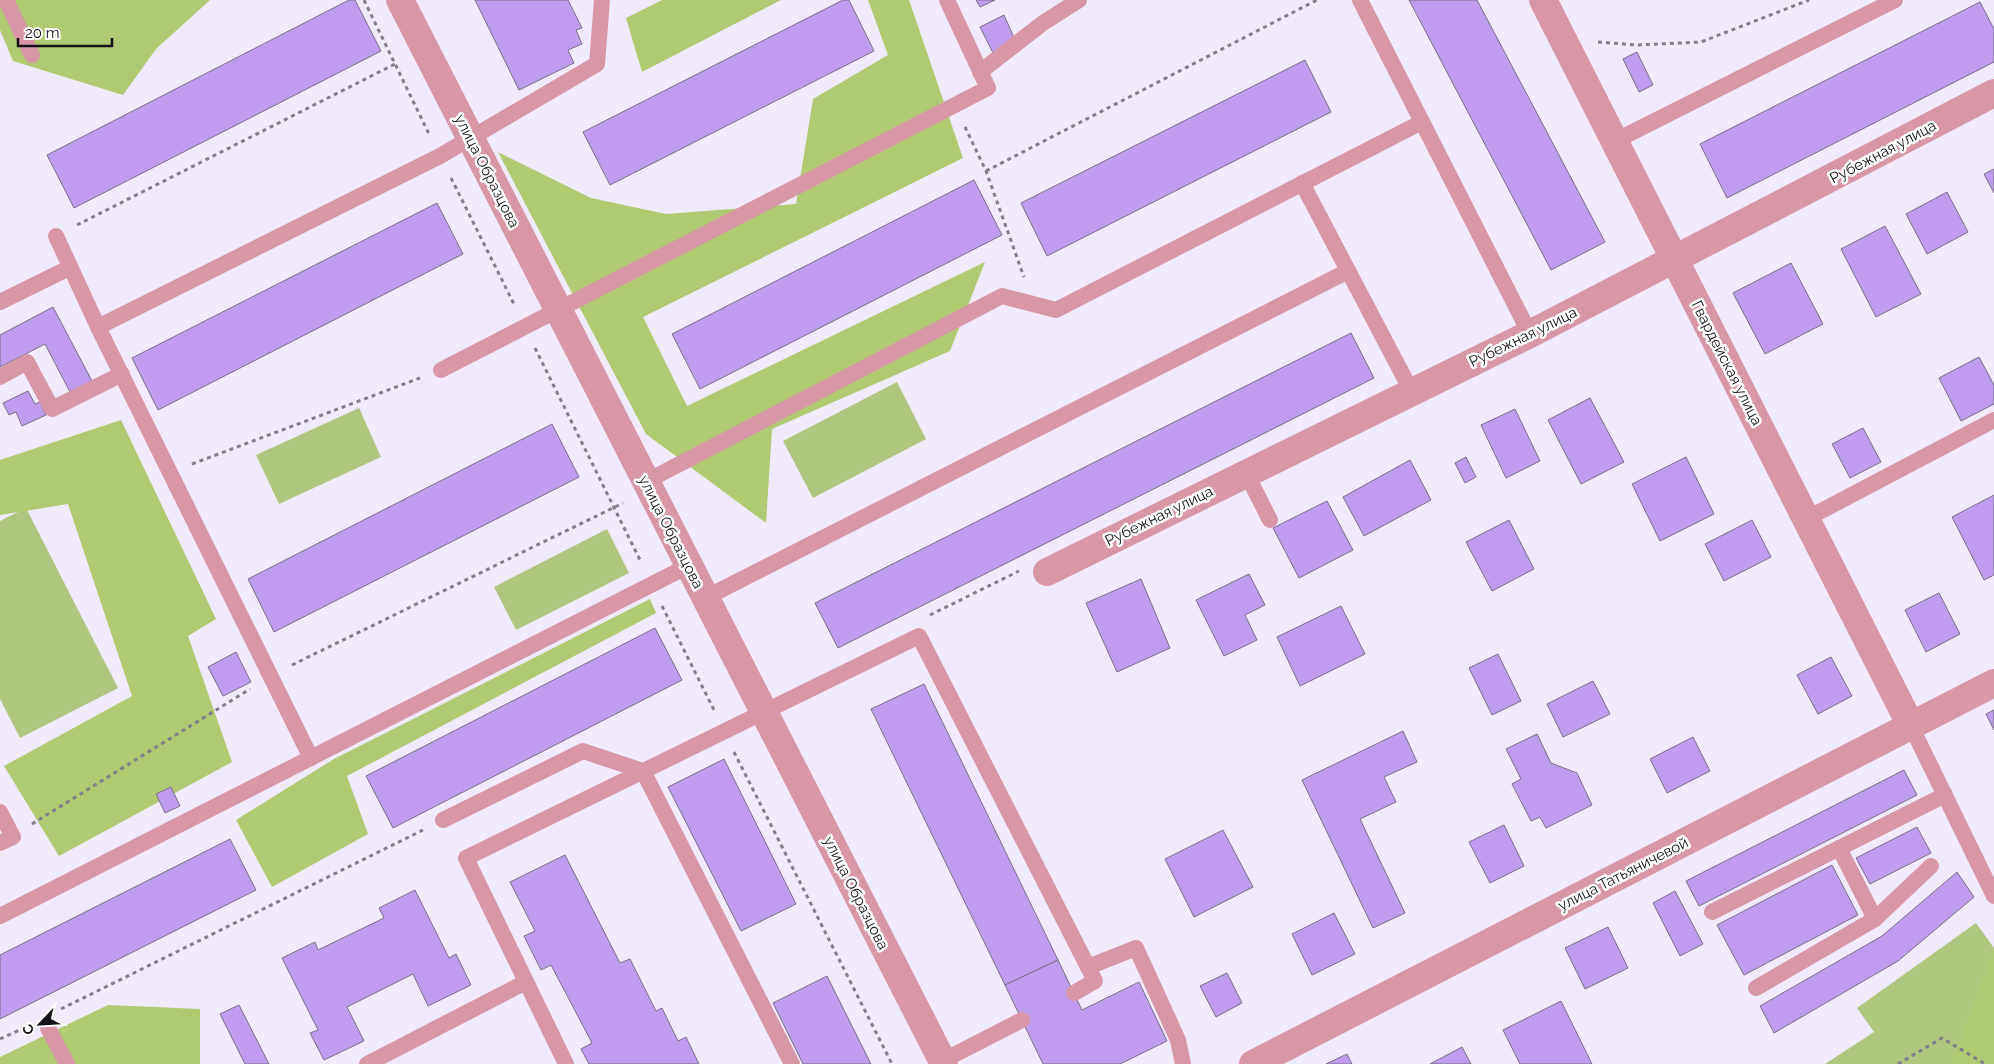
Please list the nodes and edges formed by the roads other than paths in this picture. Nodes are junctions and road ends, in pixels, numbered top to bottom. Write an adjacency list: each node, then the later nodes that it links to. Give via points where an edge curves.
1 (6, 0): 9 (lane)
2 (400, 0): 13 (street, улица Образцова)
3 (602, 0): 13 (lane, via 597,64)
4 (947, 0): 10 (lane)
5 (1079, 0): 10 (lane, via 1043,23)
6 (1360, 0): 12 (lane)
7 (1543, 0): 14 (street, Гвардейская улица)
8 (1895, 0): 14 (lane)
9 (32, 55)
10 (980, 72): 21 (lane, via 988,88)
11 (1994, 94): 17 (street, Рубежная улица)
12 (1422, 122): 15 (lane); 23 (lane)
13 (470, 139): 21 (street, улица Образцова); 22 (lane)
14 (1615, 141): 17 (street, Гвардейская улица)
15 (1302, 183): 19 (lane); 30 (lane, via 1056,310 1002,296)
16 (56, 236): 18 (lane)
17 (1675, 260): 23 (street, Рубежная улица); 31 (street, Гвардейская улица)
18 (69, 268): 20 (lane); 22 (lane)
19 (1348, 270): 27 (lane); 35 (lane)
20 (0, 302)
21 (557, 310): 24 (lane); 30 (street, улица Образцова)
22 (98, 328): 25 (lane)
23 (1530, 334): 29 (street, Рубежная улица)
24 (441, 370)
25 (122, 374): 26 (lane, via 52,409 27,362); 39 (lane)
26 (0, 377)
27 (1405, 378)
28 (1994, 420): 31 (lane)
29 (1246, 473): 32 (lane); 34 (street, Рубежная улица)
30 (647, 486): 33 (street, улица Образцова)
31 (1806, 519): 38 (street, Гвардейская улица)
32 (1270, 520)
33 (688, 566): 35 (street, улица Образцова); 39 (lane)
34 (1047, 572)
35 (705, 598): 37 (street, улица Образцова)
36 (1994, 683): 38 (street, улица Татьяничевой)
37 (763, 713): 40 (lane); 51 (lane, via 918,636); 57 (street, улица Образцова)
38 (1911, 726): 41 (lane); 63 (street, улица Татьяничевой)
39 (311, 758): 49 (lane)
40 (644, 771): 43 (lane, via 583,751); 52 (lane, via 466,858); 61 (lane)
41 (1945, 795): 45 (lane); 47 (lane)
42 (0, 812): 44 (lane)
43 (442, 820)
44 (6, 840)
45 (1839, 848): 48 (lane); 50 (lane)
46 (1930, 866): 50 (lane)
47 (1994, 896)
48 (1712, 912)
49 (0, 916)
50 (1875, 919): 53 (lane)
51 (1088, 967): 54 (lane, via 1095,981); 62 (lane, via 1136,948 1178,1040)
52 (526, 982): 59 (lane); 60 (lane)
53 (1756, 988)
54 (1074, 994)
55 (1022, 1020): 57 (lane)
56 (51, 1021): 58 (lane)
57 (943, 1062)
58 (67, 1064)
59 (367, 1064)
60 (566, 1064)
61 (792, 1064)
62 (1182, 1064)
63 (1252, 1064)

